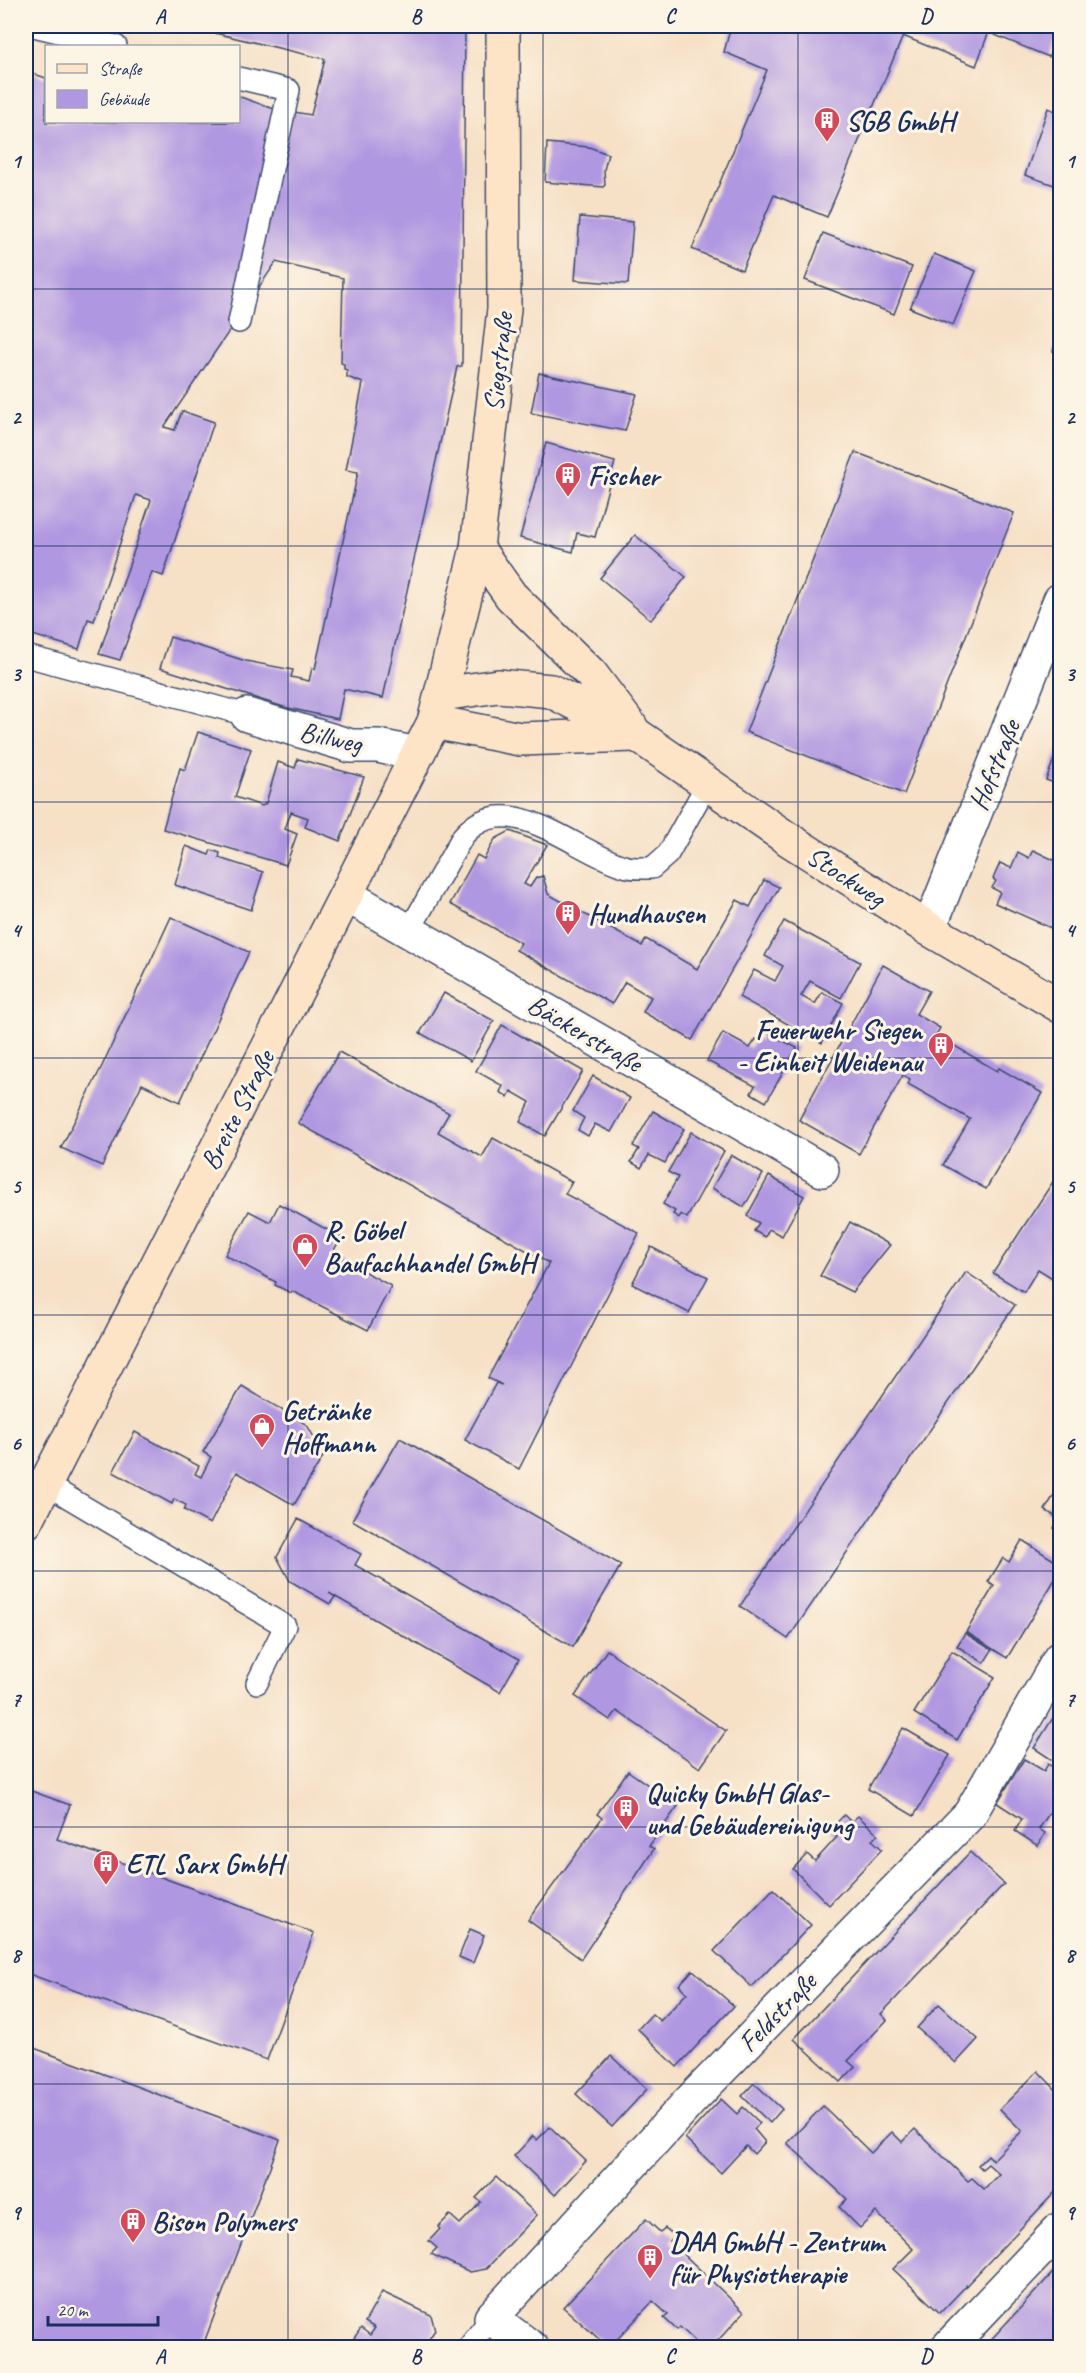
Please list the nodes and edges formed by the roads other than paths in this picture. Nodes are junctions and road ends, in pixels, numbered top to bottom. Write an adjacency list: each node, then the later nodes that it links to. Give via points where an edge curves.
1 (33, 26): 3 (lane)
2 (503, 26): 6 (street, Siegstraße, via 504,309)
3 (112, 45)
4 (240, 78): 5 (lane, via 289,90)
5 (239, 322)
6 (477, 548): 9 (street, Siegstraße); 11 (street, Stockweg, via 510,596 591,674)
7 (1060, 600): 15 (street, Hofstraße)
8 (26, 656): 10 (lane)
9 (438, 709): 11 (street, via 520,739); 11 (street, Stockweg, via 498,686 551,691); 12 (street, Breite Straße)
10 (247, 716): 12 (street, Billweg, via 351,746 378,746)
11 (637, 735): 13 (street, Stockweg)
12 (417, 754): 14 (street, Breite Straße)
13 (708, 784): 15 (street, Stockweg); 16 (lane, via 668,854 652,868 624,866 521,818 495,816 474,823)
14 (348, 896): 16 (street, Bäckerstraße); 19 (street, Breite Straße)
15 (928, 929): 17 (street, Stockweg)
16 (410, 932): 18 (street, Bäckerstraße)
17 (1060, 1006)
18 (822, 1170)
19 (44, 1483): 20 (street, Breite Straße); 22 (lane, via 285,1626)
20 (26, 1522)
21 (1060, 1658): 24 (street, Feldstraße, via 970,1814 689,2102)
22 (257, 1683)
23 (1060, 2229): 27 (street)
24 (491, 2318): 25 (lane, Feldstraße); 26 (street)
25 (468, 2348)
26 (532, 2348)
27 (947, 2348)

